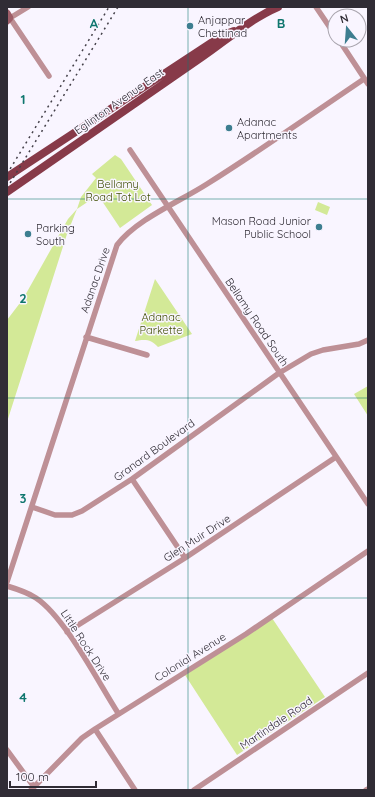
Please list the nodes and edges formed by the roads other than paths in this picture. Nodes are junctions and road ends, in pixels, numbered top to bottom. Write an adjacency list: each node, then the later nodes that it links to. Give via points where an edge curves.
1 (28, 7): 5 (street)
2 (278, 7): 4 (main road, Eglinton Avenue East)
3 (316, 7): 6 (street)
4 (269, 9): 7 (main road, Eglinton Avenue East)
5 (8, 17): 9 (street)
6 (327, 23)
7 (242, 28): 12 (main road, Eglinton Avenue East, via 223,35); 13 (main road, Eglinton Avenue East)
8 (344, 48): 10 (street)
9 (49, 76)
10 (366, 81): 14 (street, Adanac Drive, via 206,185)
11 (130, 150): 14 (street, Bellamy Road South)
12 (7, 177)
13 (7, 192)
14 (167, 206): 15 (street, Adanac Drive, via 130,232 117,245); 18 (street, Bellamy Road South)
15 (86, 337): 17 (street); 22 (street, Adanac Drive)
16 (368, 340): 18 (street, Granard Boulevard, via 311,354)
17 (148, 355)
18 (279, 373): 19 (street, Bellamy Road South); 20 (street, Granard Boulevard)
19 (336, 457): 21 (street, Bellamy Road South); 24 (street, Glen Muir Drive)
20 (132, 479): 22 (street, Granard Boulevard, via 72,515 55,515); 24 (street)
21 (368, 504)
22 (32, 507): 25 (street, Adanac Drive)
23 (368, 551): 29 (street, Colonial Avenue, via 246,634)
24 (185, 558): 27 (street, Glen Muir Drive)
25 (7, 582)
26 (7, 586): 27 (street, Little Rock Drive, via 38,600 53,612)
27 (67, 632): 29 (street, Little Rock Drive)
28 (368, 674): 34 (street, Martindale Road)
29 (118, 713): 30 (street, Colonial Avenue)
30 (95, 729): 32 (street, Colonial Avenue, via 82,738); 33 (street)
31 (7, 750): 32 (street)
32 (32, 788)
33 (135, 790)
34 (194, 790)

